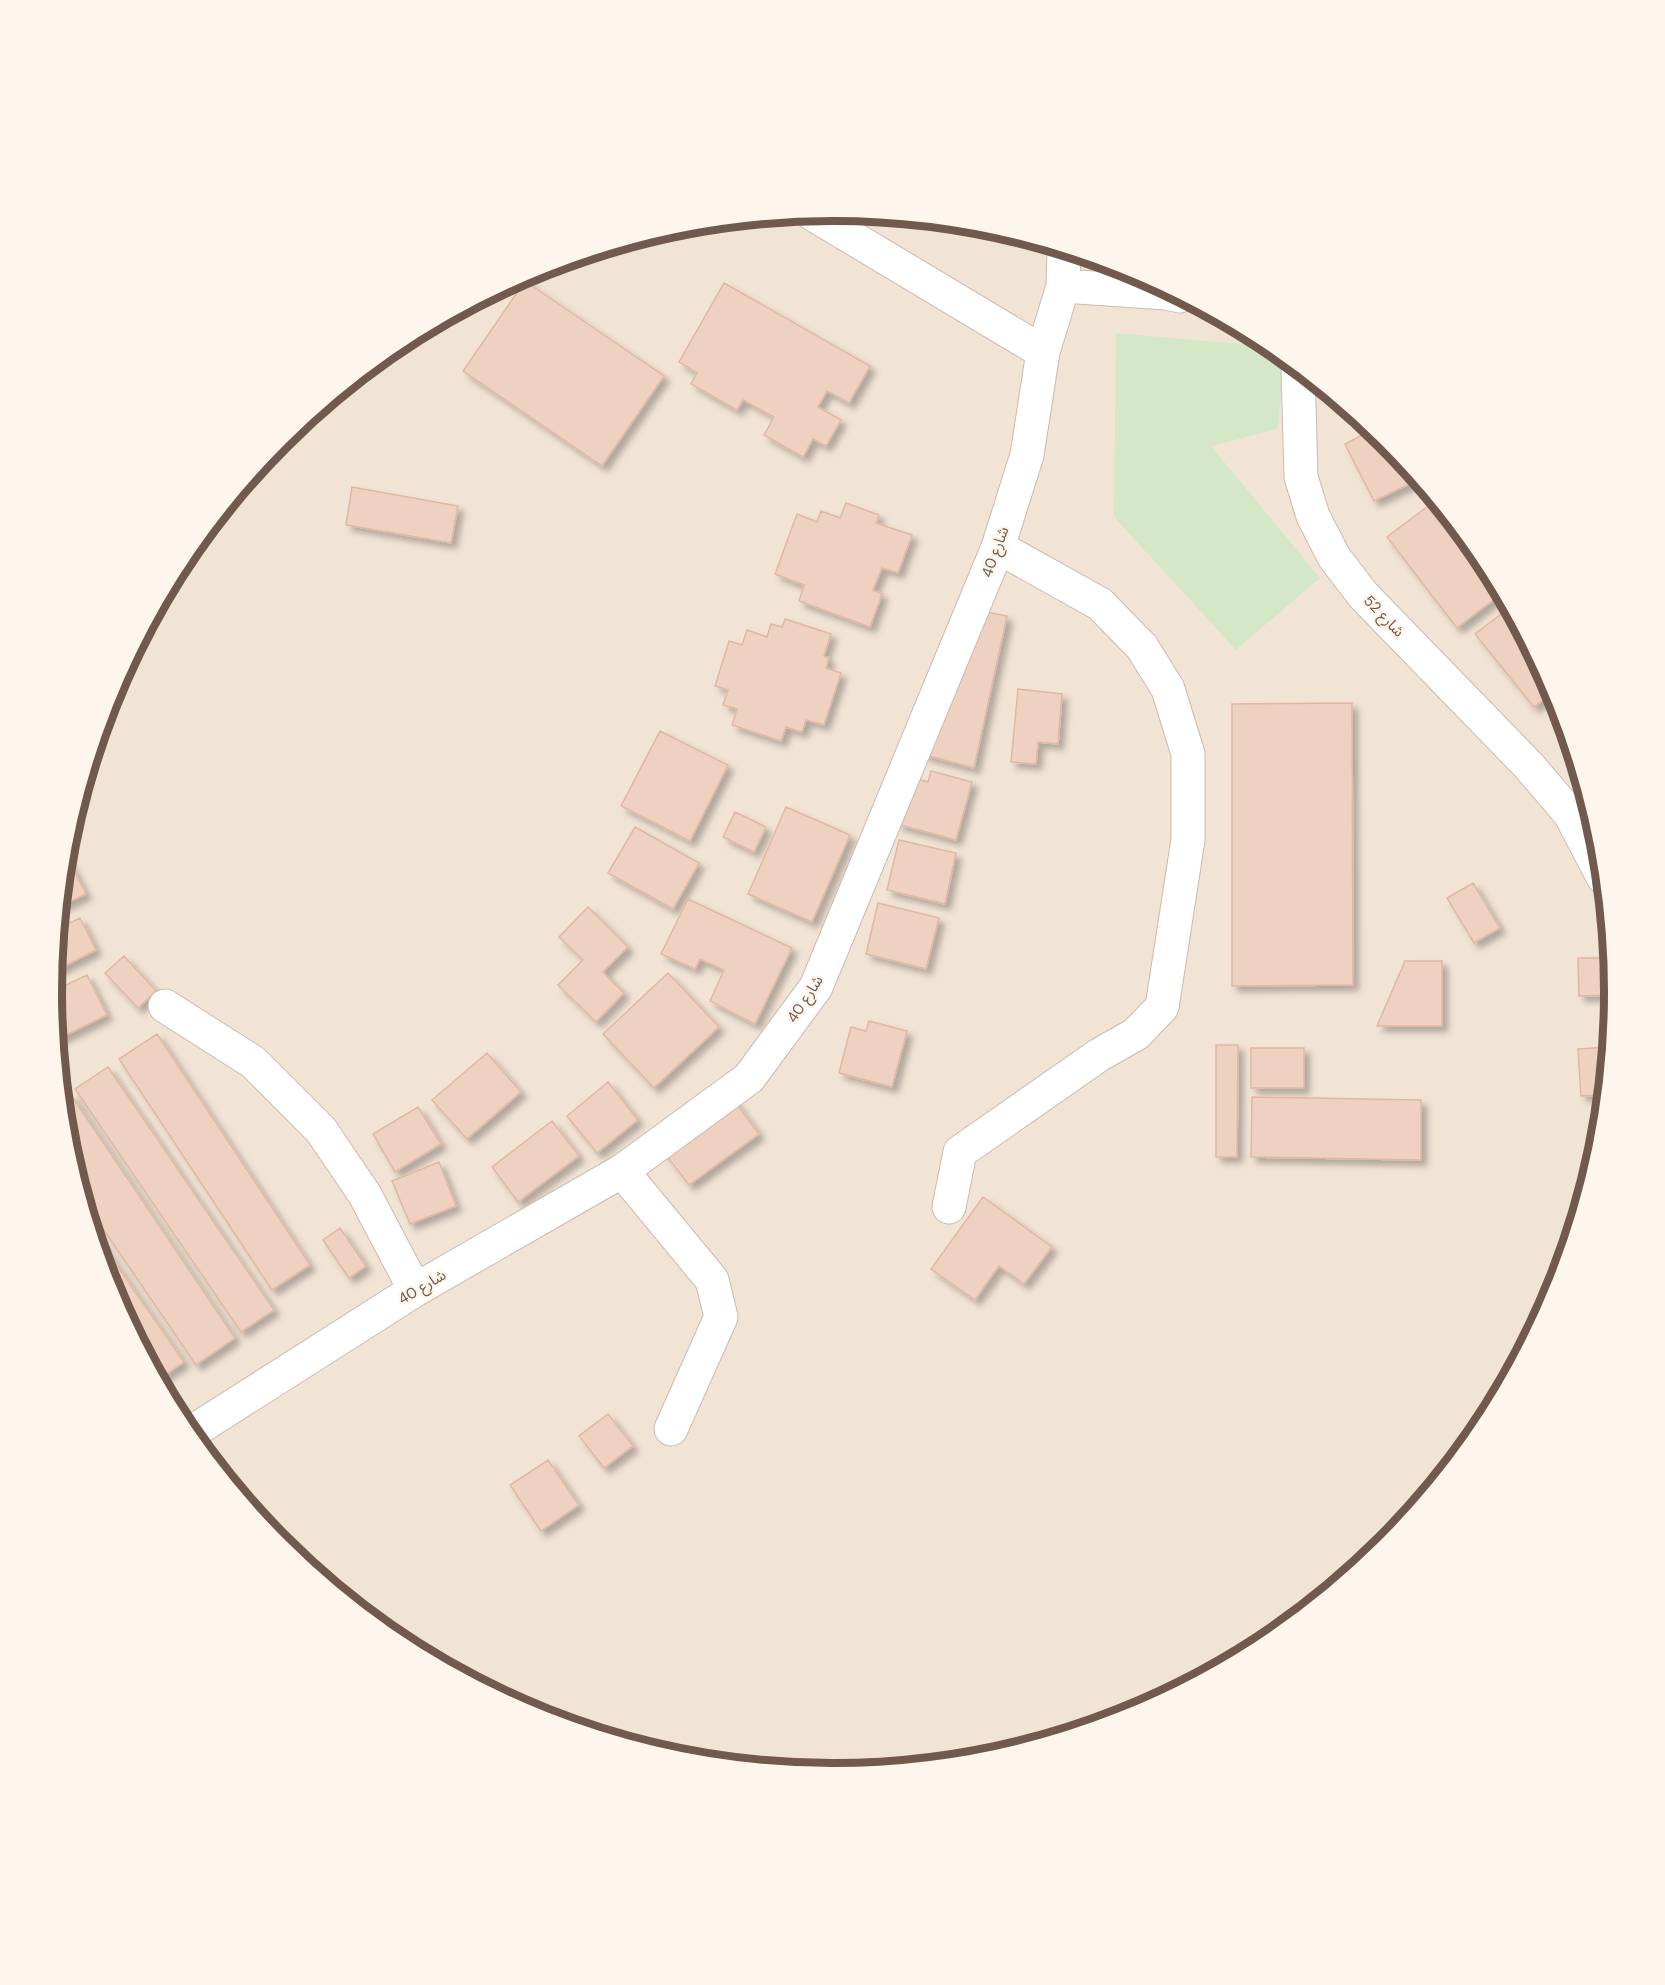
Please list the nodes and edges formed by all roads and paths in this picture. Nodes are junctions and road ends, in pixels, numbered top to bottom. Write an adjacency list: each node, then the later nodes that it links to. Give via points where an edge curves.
1 (826, 221): 5 (street)
2 (1065, 258): 3 (street, شارع 40)
3 (1063, 286): 4 (street); 5 (street, شارع 40)
4 (1155, 292)
5 (1043, 352): 7 (street, شارع 40, via 1027,455)
6 (1298, 378): 8 (street, شارع 52, via 1301,477 1313,516 1334,557 1363,595 1529,766)
7 (998, 547): 11 (street, شارع 40, via 816,987 749,1078); 12 (street, via 1100,604 1142,647 1168,689 1188,754 1188,840 1162,1007 1136,1034 1099,1055 960,1152)
8 (1579, 808): 9 (street, شارع 52)
9 (1584, 823)
10 (165, 1006): 13 (street, via 253,1062 321,1130 365,1195)
11 (622, 1171): 13 (street, شارع 40); 15 (street, via 712,1280 721,1317)
12 (949, 1207)
13 (415, 1290): 14 (street, شارع 40)
14 (197, 1429)
15 (671, 1429)

